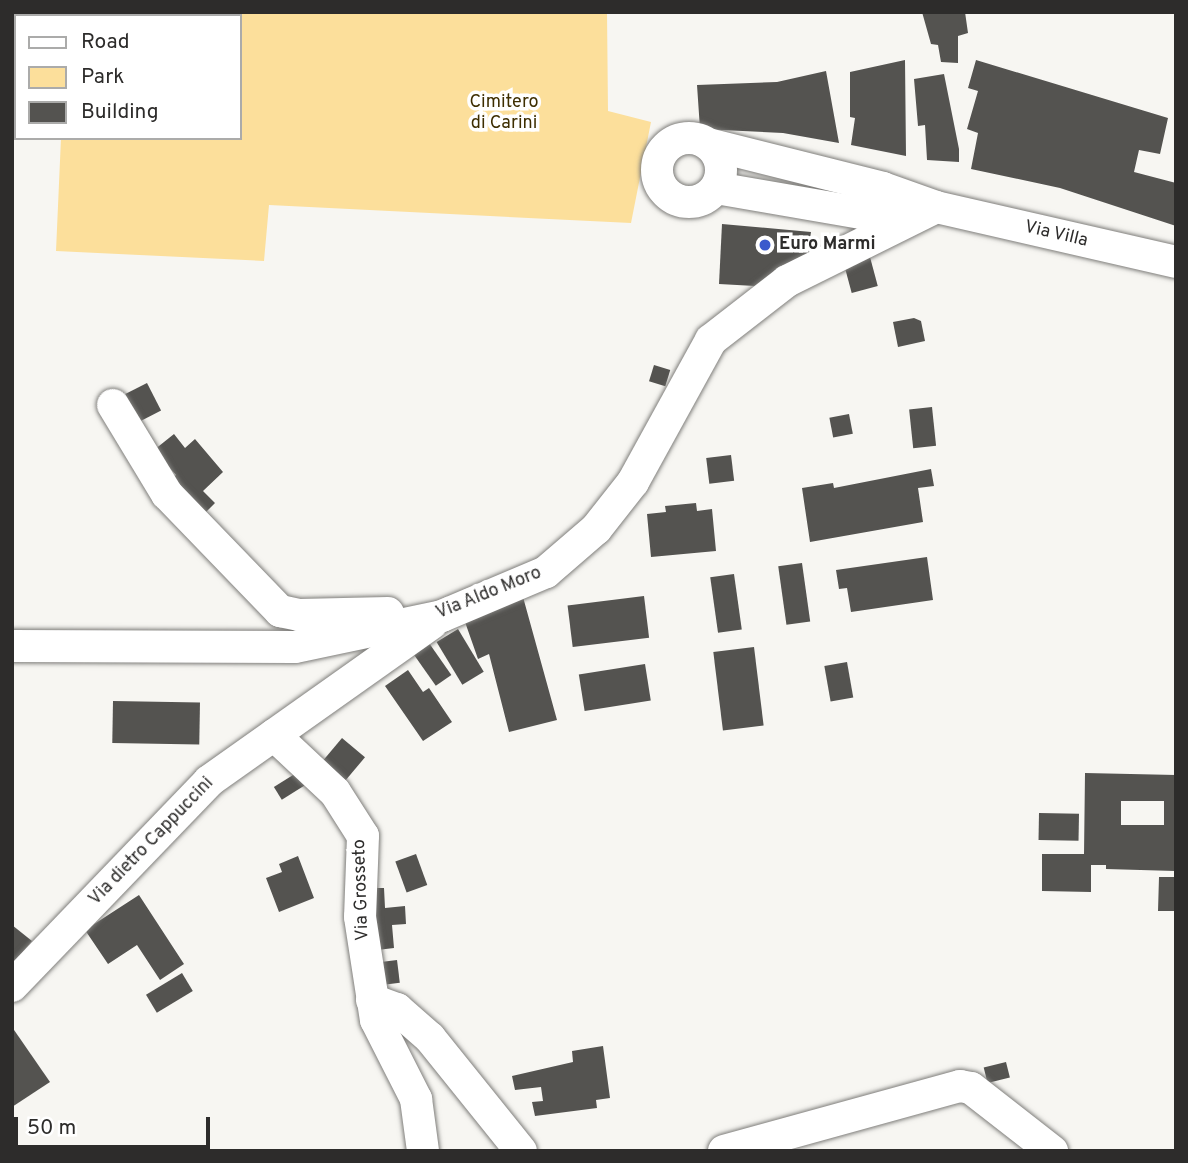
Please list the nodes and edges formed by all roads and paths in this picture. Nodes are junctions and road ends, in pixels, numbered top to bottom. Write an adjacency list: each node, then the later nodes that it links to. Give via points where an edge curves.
1 (708, 144): 2 (street, via 722,168); 2 (street, via 695,138 674,142 660,157 658,178 669,195 689,202); 3 (street, via 883,188)
2 (716, 188): 3 (street, via 861,213)
3 (936, 207): 4 (street, Via Villa); 6 (street, Via Aldo Moro, via 787,281 744,311 711,340 633,482 596,529 546,572)
4 (1176, 262)
5 (113, 405): 6 (street, via 167,494 281,611)
6 (442, 616): 7 (street, Via Aldo Moro, via 295,647); 8 (street, Via dietro Cappuccini)
7 (12, 646)
8 (274, 735): 9 (street, Via dietro Cappuccini, via 200,790); 10 (street, Via Grosseto, via 335,792 363,836 360,917)
9 (12, 986)
10 (372, 1000): 11 (street, Via Grosseto, via 376,1020 416,1099); 12 (street, via 397,1009 430,1038)
11 (423, 1151)
12 (521, 1151)
13 (724, 1151): 14 (street, via 960,1086 971,1088)
14 (1052, 1151)

